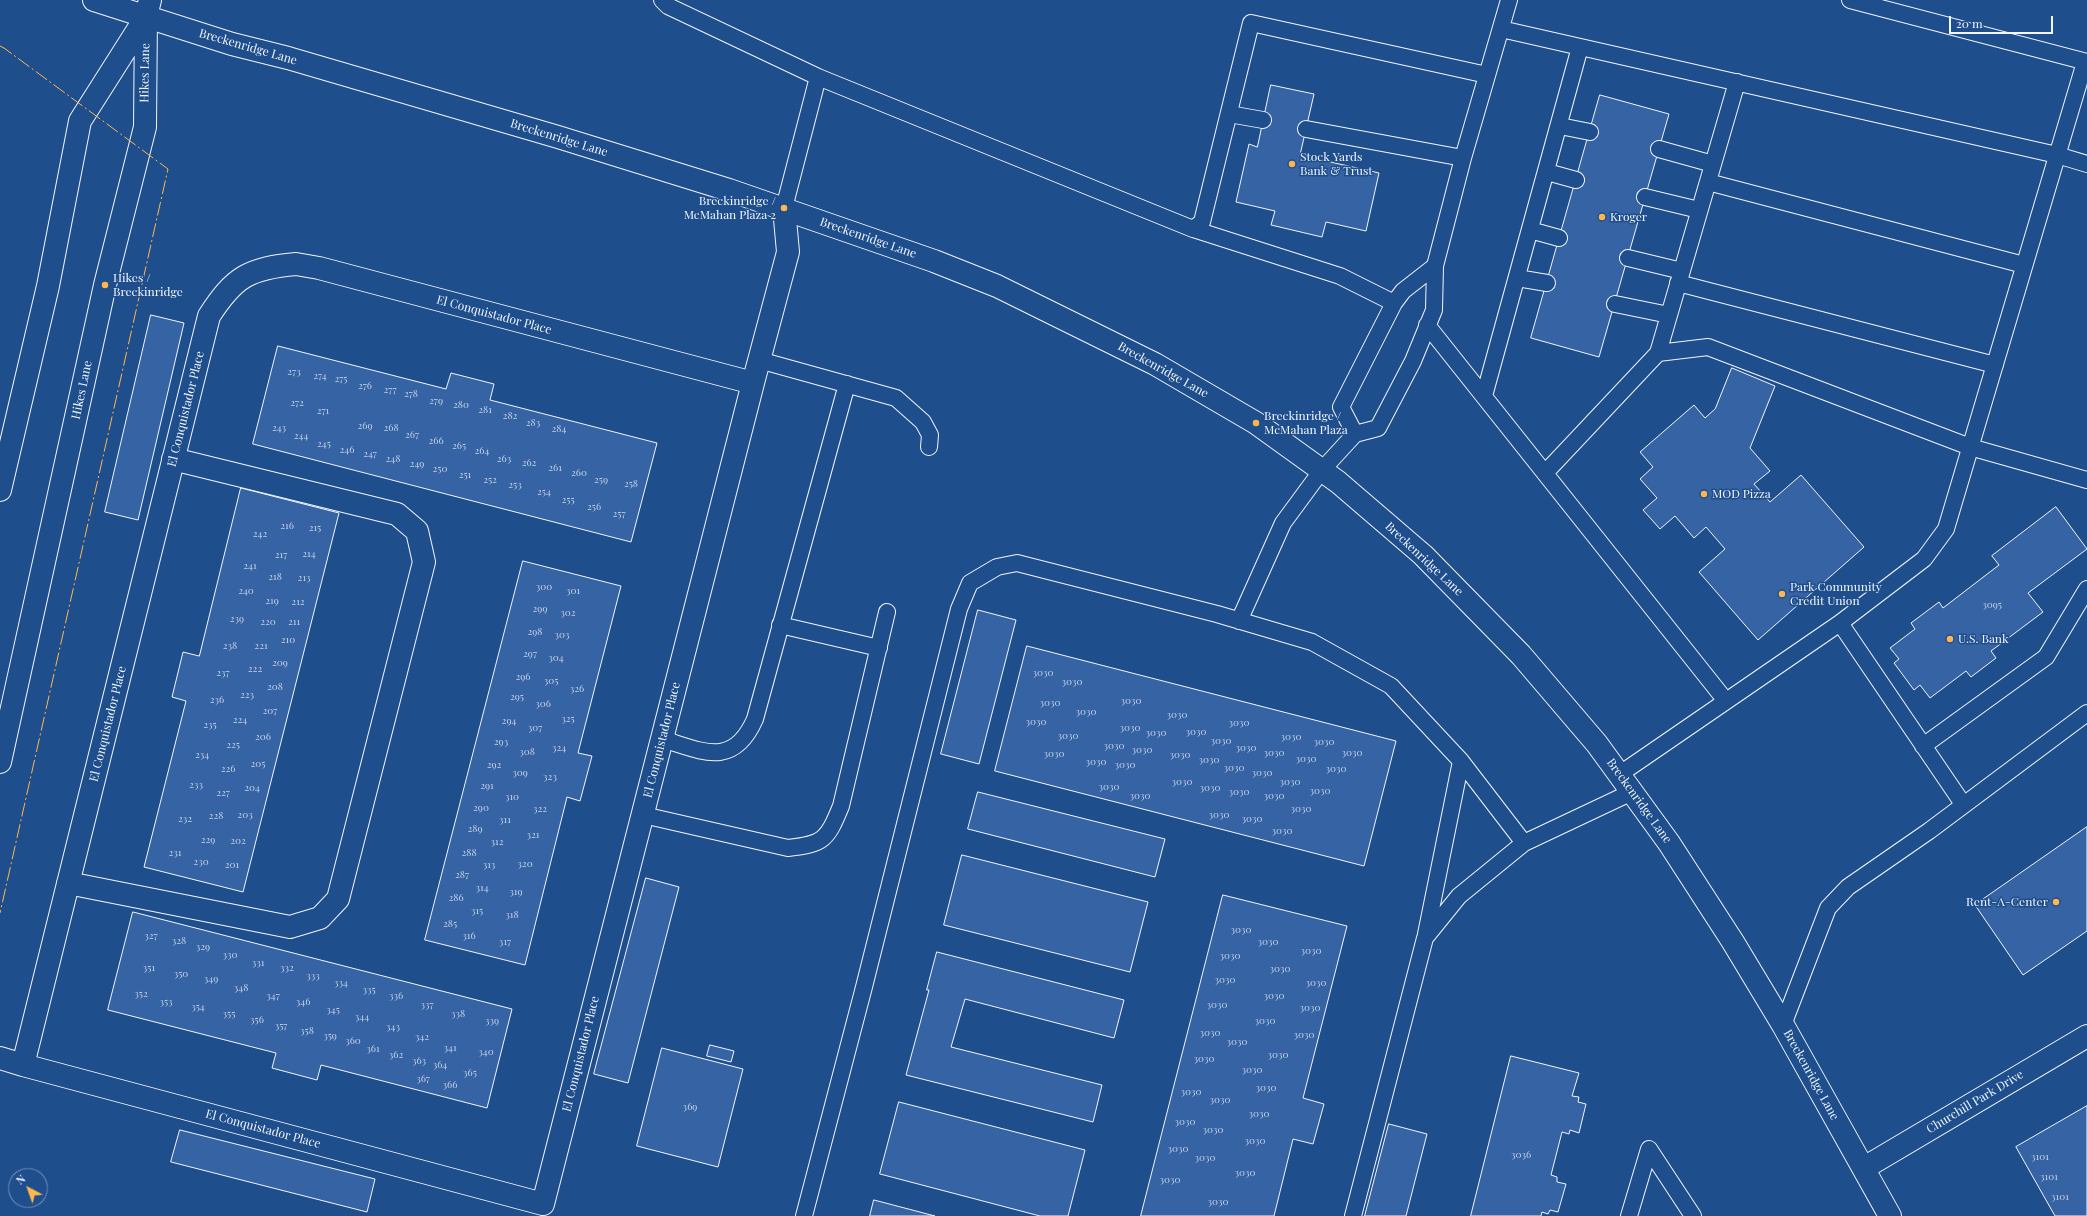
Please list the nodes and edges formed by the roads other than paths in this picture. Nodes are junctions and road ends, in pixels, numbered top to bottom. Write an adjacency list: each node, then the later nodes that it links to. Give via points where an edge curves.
1 (94, 0): 5 (street, Breckenridge Lane)
2 (662, 0): 10 (lane, via 668,6)
3 (1509, 0): 6 (lane)
4 (1850, 0): 8 (lane)
5 (148, 8): 26 (street, Breckenridge Lane, via 232,44 558,137); 54 (street, Hikes Lane, via 80,121 48,286); 66 (street, Hikes Lane, via 145,127 105,285)
6 (1501, 29): 7 (lane); 9 (lane)
7 (1580, 47): 11 (lane); 14 (lane)
8 (2086, 62): 18 (lane)
9 (1487, 75): 12 (lane, via 1251,23); 19 (lane)
10 (818, 76): 26 (lane); 28 (lane)
11 (1737, 82): 18 (lane); 20 (lane)
12 (1228, 114): 13 (lane); 28 (lane, via 1202,222)
13 (1263, 120)
14 (1560, 126): 16 (lane); 22 (lane)
15 (1306, 129): 19 (lane)
16 (1590, 132)
17 (1659, 149): 20 (lane)
18 (2057, 155): 21 (lane); 32 (lane)
19 (1463, 158): 33 (lane)
20 (1713, 164): 24 (lane)
21 (2087, 164)
22 (1547, 172): 23 (lane); 29 (lane)
23 (1576, 180)
24 (1708, 182): 27 (lane); 32 (lane)
25 (1645, 197): 27 (lane)
26 (784, 208): 42 (street, El Conquistador Place, via 788,252); 51 (street, Breckenridge Lane, via 934,260 1018,296 1155,364 1256,423)
27 (1699, 210): 34 (lane)
28 (1193, 229): 37 (lane, via 1340,276)
29 (1530, 230): 30 (lane); 35 (lane)
30 (1560, 238)
31 (1628, 258): 34 (lane)
32 (2024, 265): 43 (lane)
33 (1435, 266): 37 (lane, via 1403,291); 40 (lane, via 1434,310)
34 (1680, 277): 39 (lane); 43 (lane)
35 (1517, 278): 36 (lane); 46 (lane)
36 (1547, 283)
37 (1394, 303): 47 (lane, via 1341,407)
38 (1615, 304): 39 (lane)
39 (1669, 315): 41 (lane)
40 (1427, 325): 46 (lane); 47 (lane, via 1413,361 1378,428)
41 (1658, 353): 49 (lane, via 1708,347); 52 (lane)
42 (759, 360): 44 (street, El Conquistador Place); 45 (lane)
43 (1995, 365): 49 (lane)
44 (753, 383): 50 (street, El Conquistador Place, via 319,268 296,264 270,266 244,276 224,293 209,316); 63 (street, El Conquistador Place)
45 (847, 384): 48 (lane, via 896,398 923,422 930,435); 59 (lane)
46 (1484, 396): 52 (lane)
47 (1355, 434): 51 (lane)
48 (929, 447)
49 (1970, 447): 53 (lane); 58 (lane, via 1946,529 1924,559)
50 (173, 459): 72 (street, El Conquistador Place); 72 (street, via 397,514 417,531 424,562 338,899 320,918 290,927)
51 (1322, 470): 57 (lane, via 1283,523); 67 (street, Breckenridge Lane, via 1423,555 1521,655)
52 (1545, 473): 61 (lane)
53 (2087, 480)
54 (0, 490)
55 (2087, 589): 64 (lane, via 2046,657)
56 (887, 612): 60 (lane)
57 (1239, 621): 65 (lane, via 1312,642 1391,686); 79 (lane, via 1017,564 997,566 970,583 958,609 866,980)
58 (1840, 623): 61 (lane); 64 (lane)
59 (780, 625): 60 (lane); 63 (lane, via 755,719 748,733 729,751 711,754)
60 (878, 648): 70 (lane, via 841,806 832,829 820,842 811,846 788,848)
61 (1726, 701): 67 (lane)
62 (2087, 713): 69 (lane)
63 (662, 739): 70 (street, El Conquistador Place)
64 (1923, 746): 69 (lane)
65 (1461, 761): 71 (lane); 73 (lane)
66 (0, 762)
67 (1620, 774): 68 (street, Breckenridge Lane)
68 (1632, 792): 71 (lane); 74 (street, Breckenridge Lane, via 1733,942)
69 (1963, 804): 74 (lane, via 1848,887 1828,908)
70 (643, 815): 77 (street, El Conquistador Place, via 543,1204)
71 (1524, 843): 73 (lane, via 1458,896)
72 (68, 883): 77 (street, El Conquistador Place)
73 (1426, 938): 80 (lane)
74 (1783, 1025): 78 (street, Breckenridge Lane)
75 (2087, 1036): 78 (street, Churchill Park Drive)
76 (0, 1058): 77 (street, El Conquistador Place)
77 (23, 1065)
78 (1864, 1168): 83 (street, Breckenridge Lane)
79 (804, 1216)
80 (1353, 1216)
81 (1629, 1216): 82 (lane, via 1649,1149)
82 (1693, 1216)
83 (1890, 1216)

